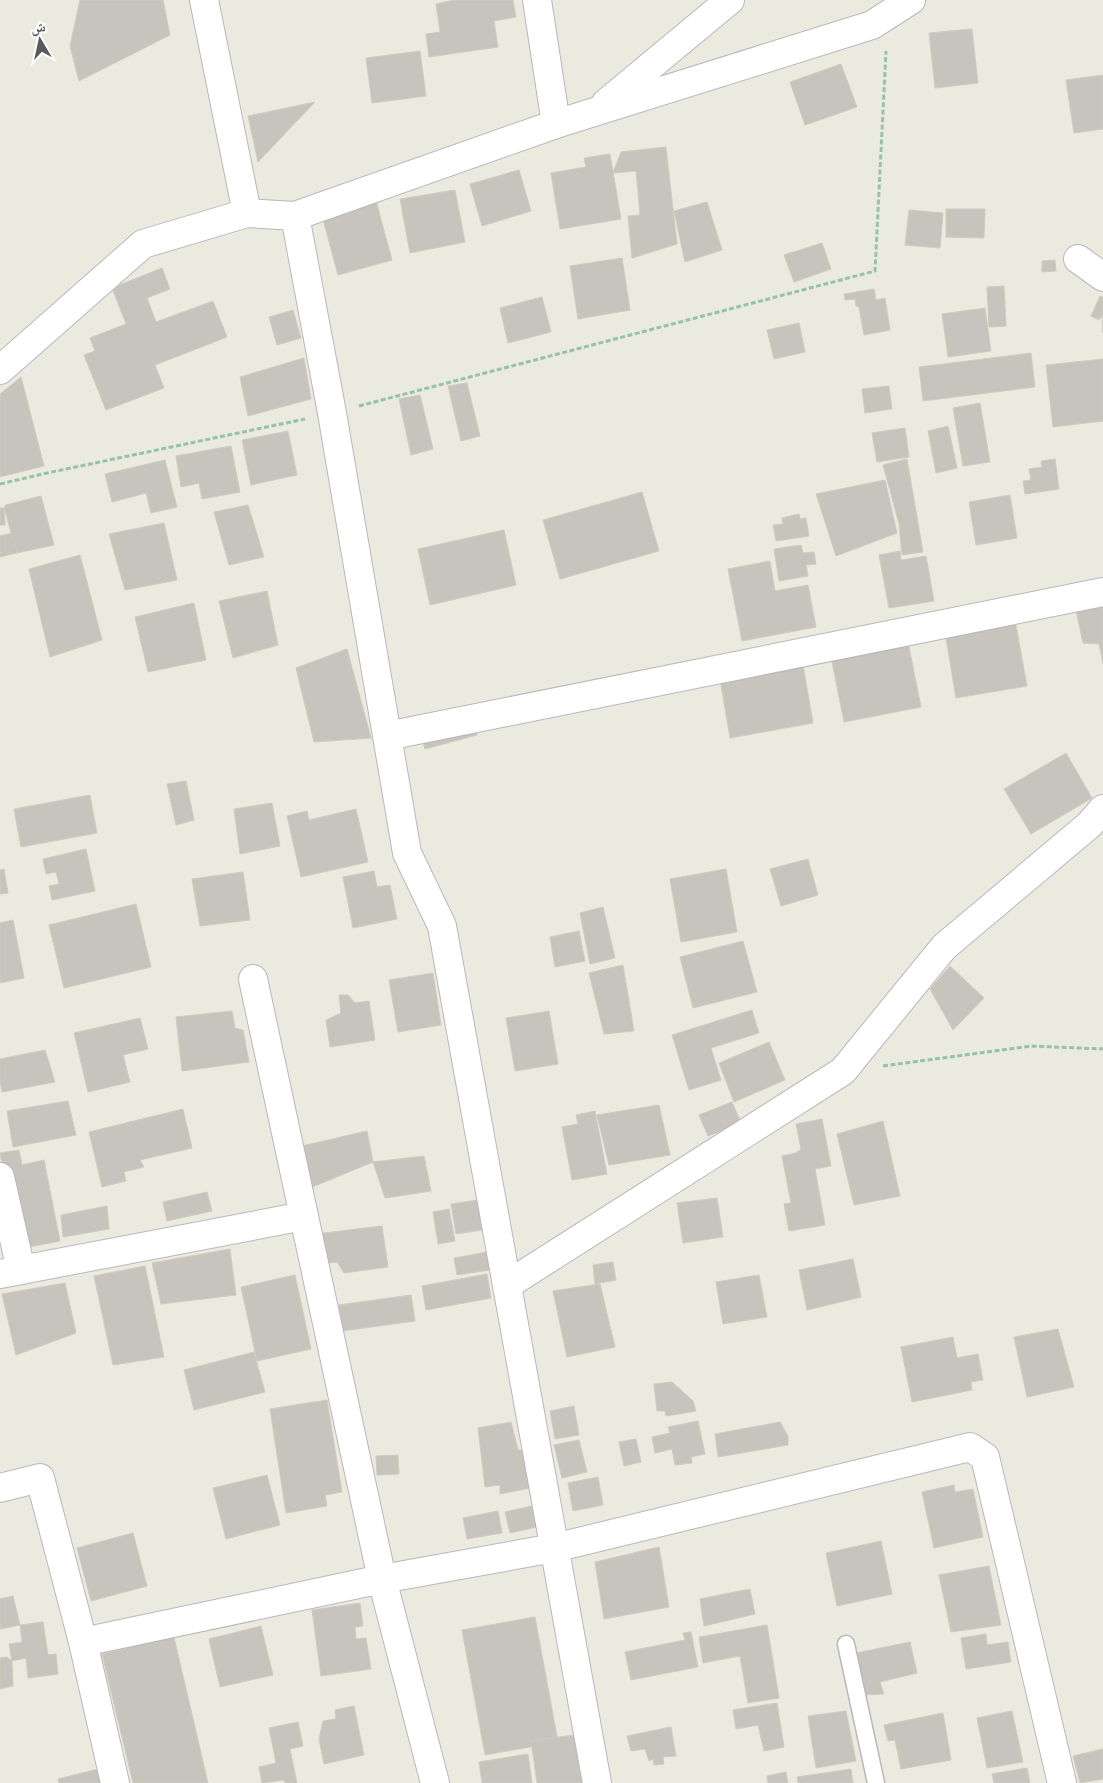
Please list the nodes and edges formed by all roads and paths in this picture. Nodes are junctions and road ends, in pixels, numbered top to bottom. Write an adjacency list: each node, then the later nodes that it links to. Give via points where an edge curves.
1 (204, 0): 8 (street)
2 (537, 0): 7 (street)
3 (730, 0): 6 (street)
4 (911, 0): 5 (street)
5 (888, 15): 6 (street, via 872,25); 13 (path, via 875,271)
6 (595, 112): 7 (street)
7 (556, 124): 9 (street)
8 (247, 212): 9 (street); 12 (street, via 143,244)
9 (295, 216): 13 (street)
10 (1078, 259): 11 (street)
11 (1103, 277)
12 (0, 370)
13 (332, 413): 14 (path); 16 (street)
14 (0, 484)
15 (1103, 592): 16 (street)
16 (386, 736): 24 (street, via 407,853 442,926)
17 (1103, 809): 20 (street, via 1089,825 944,947)
18 (253, 979): 22 (street)
19 (1103, 1049): 20 (path, via 1032,1046)
20 (843, 1071): 24 (street)
21 (0, 1177): 23 (street)
22 (304, 1216): 23 (street); 27 (street)
23 (10, 1272)
24 (507, 1285): 26 (street)
25 (0, 1488): 28 (street, via 40,1478)
26 (554, 1548): 27 (street); 32 (street); 34 (street, via 970,1447 985,1458)
27 (382, 1578): 28 (street); 31 (street)
28 (83, 1642): 30 (street)
29 (846, 1644): 33 (lane)
30 (115, 1783)
31 (435, 1783)
32 (597, 1783)
33 (876, 1783)
34 (1062, 1783)

